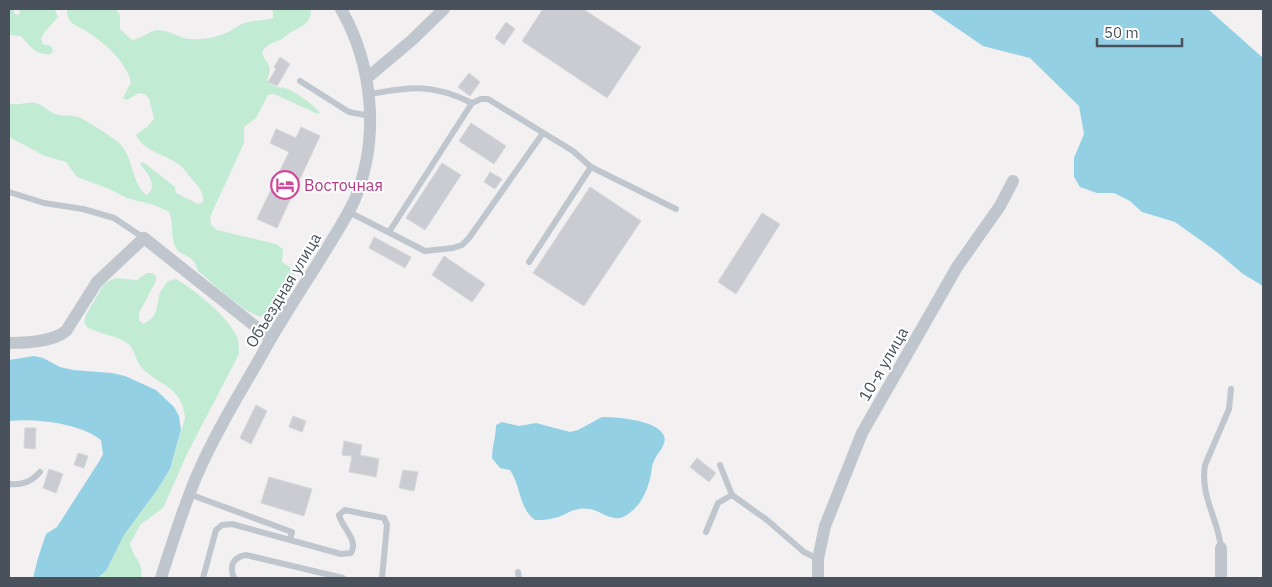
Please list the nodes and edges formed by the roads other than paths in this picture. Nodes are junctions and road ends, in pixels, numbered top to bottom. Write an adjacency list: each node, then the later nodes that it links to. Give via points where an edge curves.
1 (341, 9): 3 (street, Объездная улица, via 352,28)
2 (444, 9): 3 (street)
3 (367, 78): 5 (street, Объездная улица)
4 (300, 80): 7 (lane, via 349,112)
5 (369, 94): 6 (lane, via 420,87 442,90); 7 (street, Объездная улица)
6 (472, 103): 8 (lane, via 488,99); 14 (lane)
7 (370, 116): 13 (street, Объездная улица, via 365,165)
8 (543, 132): 9 (lane); 14 (lane, via 462,245 425,250)
9 (591, 167): 12 (lane); 16 (lane)
10 (1013, 181): 28 (street, 10-я улица, via 1000,206 957,267 862,433 825,526)
11 (9, 192): 15 (lane, via 114,218)
12 (676, 209)
13 (349, 212): 14 (lane); 17 (street, Объездная улица)
14 (389, 232)
15 (144, 238): 17 (street); 18 (street, via 97,282 66,331 51,338)
16 (528, 262)
17 (270, 338): 23 (street, Объездная улица, via 206,455)
18 (9, 343)
19 (1231, 389): 27 (lane, via 1229,409 1204,474 1206,494)
20 (720, 465): 24 (lane)
21 (40, 472): 22 (lane, via 26,483)
22 (9, 484)
23 (189, 494): 26 (lane, via 292,532); 29 (street, Объездная улица)
24 (732, 495): 25 (lane, via 718,503); 28 (lane, via 804,552)
25 (706, 532)
26 (290, 540): 30 (lane, via 232,524 222,525 216,530); 33 (lane, via 351,553 352,541 340,519 341,512 350,510 384,518 387,525)
27 (1221, 548): 35 (street)
28 (818, 559): 34 (street, 10-я улица)
29 (161, 578)
30 (203, 578)
31 (234, 578): 32 (lane, via 234,561 246,556)
32 (343, 578)
33 (382, 578)
34 (818, 578)
35 (1220, 578)

